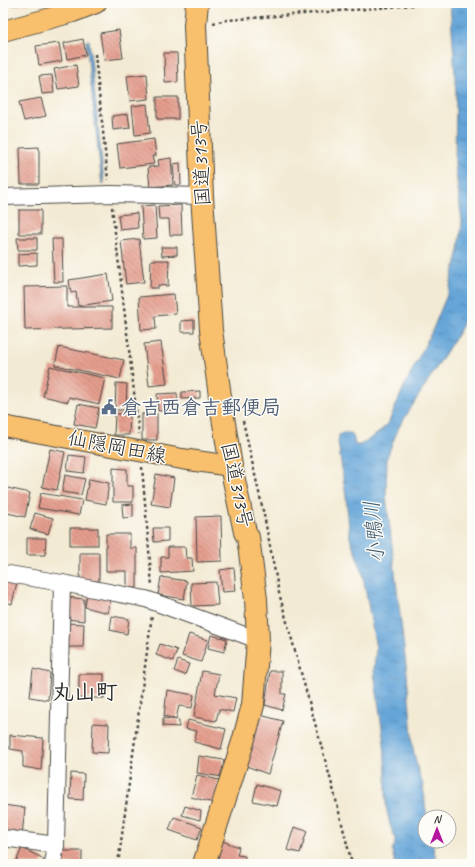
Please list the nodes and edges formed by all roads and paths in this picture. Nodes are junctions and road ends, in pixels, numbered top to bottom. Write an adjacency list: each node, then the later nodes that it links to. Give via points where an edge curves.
1 (96, 3): 5 (main road)
2 (196, 3): 6 (highway, 国道313号)
3 (439, 3): 4 (path, via 213,23)
4 (213, 18)
5 (8, 30)
6 (202, 196): 7 (street, via 110,194); 10 (highway, 国道313号, via 212,330)
7 (3, 197)
8 (242, 417): 18 (path, via 280,593)
9 (3, 426): 10 (main road, 仙隠岡田線)
10 (231, 466): 13 (highway, 国道313号, via 248,537)
11 (3, 573): 12 (street)
12 (62, 583): 13 (street, via 146,599); 15 (street)
13 (258, 640): 17 (highway, 国道313号, via 253,705)
14 (3, 838): 15 (street)
15 (56, 845): 16 (street)
16 (53, 864)
17 (204, 864)
18 (352, 864)

